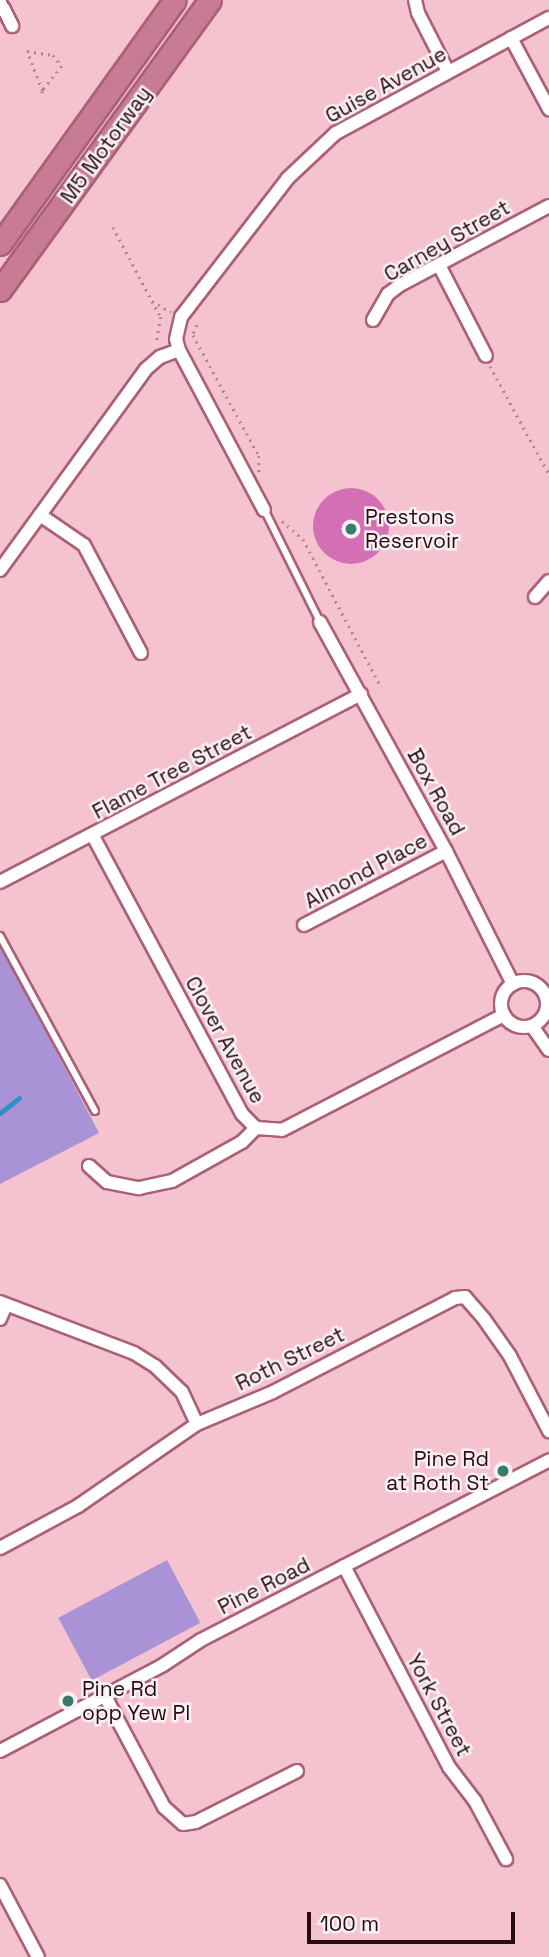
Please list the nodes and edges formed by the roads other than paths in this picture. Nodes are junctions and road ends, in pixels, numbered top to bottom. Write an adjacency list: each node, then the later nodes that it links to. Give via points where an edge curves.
1 (176, 0): 12 (highway, M5 Motorway)
2 (210, 0): 10 (highway, M5 Motorway)
3 (415, 0): 8 (street)
4 (0, 2): 6 (street)
5 (549, 18): 7 (street, Guise Avenue)
6 (12, 26)
7 (511, 38): 8 (street, Guise Avenue); 9 (street)
8 (449, 72): 17 (street, Guise Avenue, via 336,133 288,178 181,317 176,339)
9 (549, 109)
10 (122, 123): 14 (highway, M5 Motorway); 15 (highway)
11 (549, 206): 13 (street, Carney Street)
12 (0, 244)
13 (439, 265): 16 (street, Carney Street, via 388,294); 18 (street)
14 (0, 290)
15 (0, 307)
16 (373, 320)
17 (179, 350): 19 (street); 20 (street, via 146,369)
18 (486, 356)
19 (264, 510): 24 (lane)
20 (40, 515): 21 (street); 25 (street, via 84,545)
21 (0, 570)
22 (549, 582): 23 (street)
23 (535, 597)
24 (320, 622): 26 (street, Box Road)
25 (141, 653)
26 (361, 694): 27 (street, Flame Tree Street); 28 (street, Box Road)
27 (93, 836): 29 (street, Flame Tree Street); 38 (street, Clover Avenue, via 242,1114)
28 (446, 851): 30 (street, Almond Place); 32 (street, Box Road)
29 (0, 882)
30 (304, 925)
31 (0, 936): 37 (lane)
32 (513, 984): 33 (street, via 528,981); 34 (street, via 503,995)
33 (547, 993): 35 (street, via 544,1016)
34 (504, 1015): 35 (street, via 517,1026); 38 (street, Clover Avenue, via 282,1130)
35 (532, 1026): 36 (street)
36 (549, 1049)
37 (95, 1111)
38 (256, 1128): 39 (street, via 242,1142 172,1181 139,1188 107,1182)
39 (89, 1166)
40 (3, 1303): 41 (street); 42 (street, via 134,1353 155,1366 182,1392)
41 (0, 1319)
42 (197, 1424): 43 (street, Roth Street, via 273,1392 445,1301 465,1297 510,1356); 45 (street, Roth Street, via 78,1506)
43 (549, 1431)
44 (549, 1461): 46 (street, Pine Road)
45 (0, 1548)
46 (344, 1566): 47 (street, Pine Road); 50 (street, York Street, via 449,1767 475,1801)
47 (105, 1696): 48 (street, Pine Road); 49 (street, via 164,1807 183,1824 196,1822)
48 (0, 1751)
49 (297, 1771)
50 (506, 1859)
51 (0, 1885): 52 (street)
52 (38, 1957)

